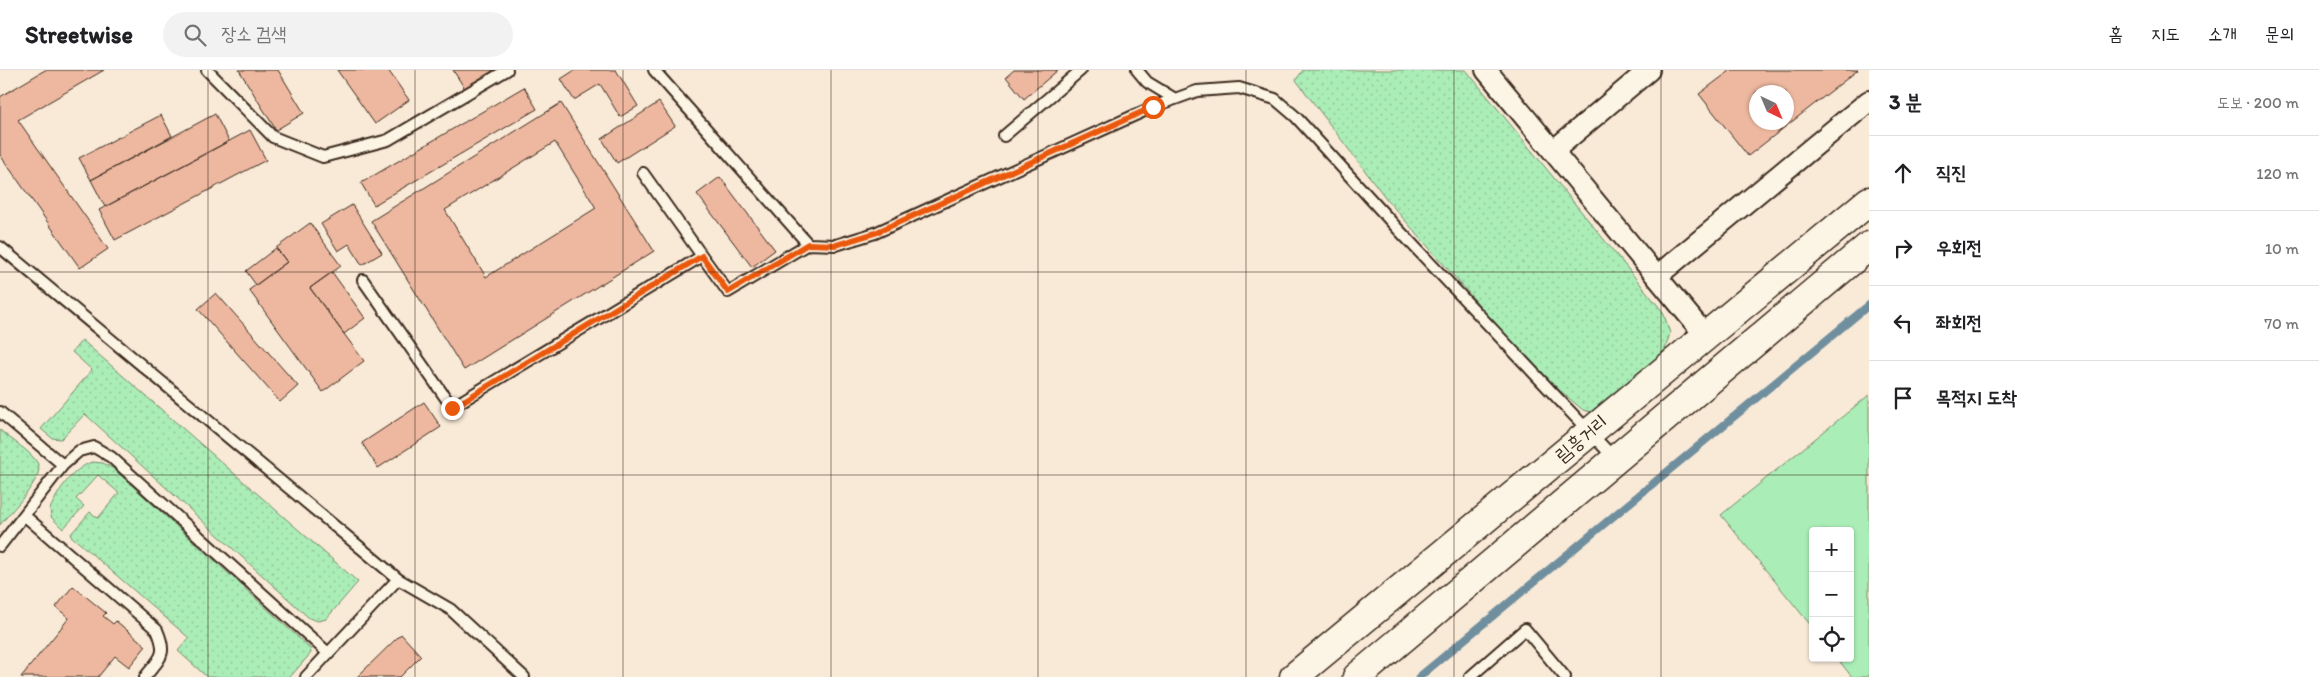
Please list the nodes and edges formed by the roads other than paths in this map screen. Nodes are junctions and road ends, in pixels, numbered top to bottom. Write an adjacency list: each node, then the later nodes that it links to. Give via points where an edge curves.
1 (207, 70): 2 (lane, via 273,137 323,157 388,140)
2 (507, 70)
3 (654, 70): 14 (lane)
4 (1081, 70): 10 (lane)
5 (1137, 70): 8 (lane, via 1147,82)
6 (1486, 70): 11 (street)
7 (1650, 70): 11 (street)
8 (1174, 99): 14 (lane, via 875,233 836,245); 22 (lane, via 1197,91 1239,88 1275,98)
9 (1869, 101): 18 (street)
10 (1004, 136)
11 (1553, 151): 18 (street)
12 (643, 173): 17 (lane)
13 (1869, 201): 20 (main road, 림흥거리)
14 (808, 244): 17 (lane, via 728,292)
15 (1869, 246): 23 (main road, 림흥거리)
16 (0, 247): 27 (lane)
17 (702, 256): 19 (lane, via 452,408)
18 (1657, 276): 20 (street)
19 (364, 280)
20 (1706, 335): 22 (main road, 림흥거리)
21 (0, 412): 24 (lane)
22 (1588, 432): 23 (lane); 32 (main road, 림흥거리)
23 (1615, 459): 33 (main road, 림흥거리)
24 (63, 465): 25 (lane); 28 (lane, via 79,451 94,447 111,457)
25 (25, 516): 26 (lane); 29 (lane, via 157,630 164,645 160,658)
26 (0, 546)
27 (398, 579): 28 (lane); 31 (lane, via 450,608)
28 (328, 653): 30 (lane)
29 (145, 677)
30 (306, 677)
31 (524, 677)
32 (1294, 677)
33 (1357, 677)
34 (1470, 677): 35 (lane, via 1525,629)
35 (1565, 677)

